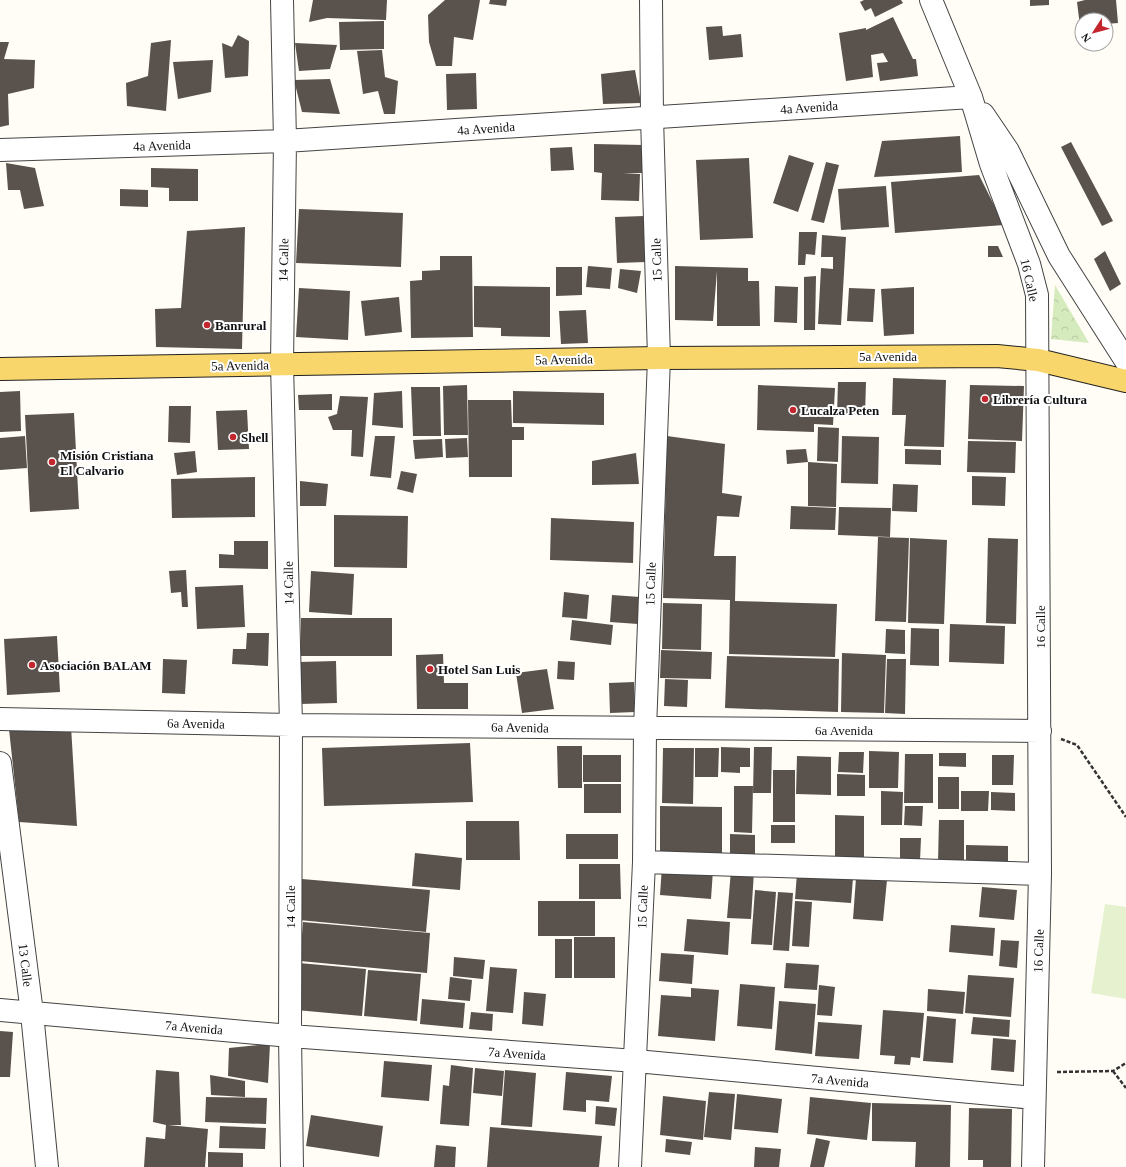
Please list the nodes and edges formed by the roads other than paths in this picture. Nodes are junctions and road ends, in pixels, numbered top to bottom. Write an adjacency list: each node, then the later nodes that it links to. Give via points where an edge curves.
1 (282, 0): 6 (street, 14 Calle)
2 (651, 0): 5 (street, 15 Calle)
3 (931, 0): 4 (street, 16 Calle)
4 (971, 97): 5 (street, 4a Avenida); 9 (street, 16 Calle, via 991,164 1029,264 1037,295); 10 (street, 16 Calle, via 1008,151 1059,256)
5 (652, 117): 6 (street, 4a Avenida); 8 (street, 15 Calle)
6 (285, 141): 7 (street, 4a Avenida); 11 (street, 14 Calle)
7 (0, 150)
8 (659, 358): 9 (main road, 5a Avenida, via 997,356); 11 (main road, 5a Avenida); 16 (street, 15 Calle)
9 (1038, 360): 13 (main road, 5a Avenida); 17 (street, 16 Calle)
10 (1126, 361)
11 (282, 364): 12 (main road, 5a Avenida); 15 (street, 14 Calle)
12 (0, 369)
13 (1126, 381)
14 (0, 719): 15 (street, 6a Avenida)
15 (291, 725): 16 (street, 6a Avenida); 23 (street, 14 Calle)
16 (645, 728): 17 (street, 6a Avenida); 19 (street, 15 Calle)
17 (1040, 731): 20 (street, 16 Calle)
18 (0, 763): 22 (street, 13 Calle)
19 (644, 862): 20 (street); 24 (street, 15 Calle)
20 (1040, 874): 25 (street, 16 Calle)
21 (0, 1010): 22 (street, 7a Avenida)
22 (32, 1013): 23 (street, 7a Avenida); 26 (street, 13 Calle)
23 (290, 1036): 24 (street, 7a Avenida); 27 (street, 14 Calle)
24 (636, 1061): 25 (street, 7a Avenida); 28 (street, 15 Calle)
25 (1034, 1098): 29 (street, 16 Calle)
26 (47, 1167)
27 (292, 1167)
28 (630, 1167)
29 (1033, 1167)

